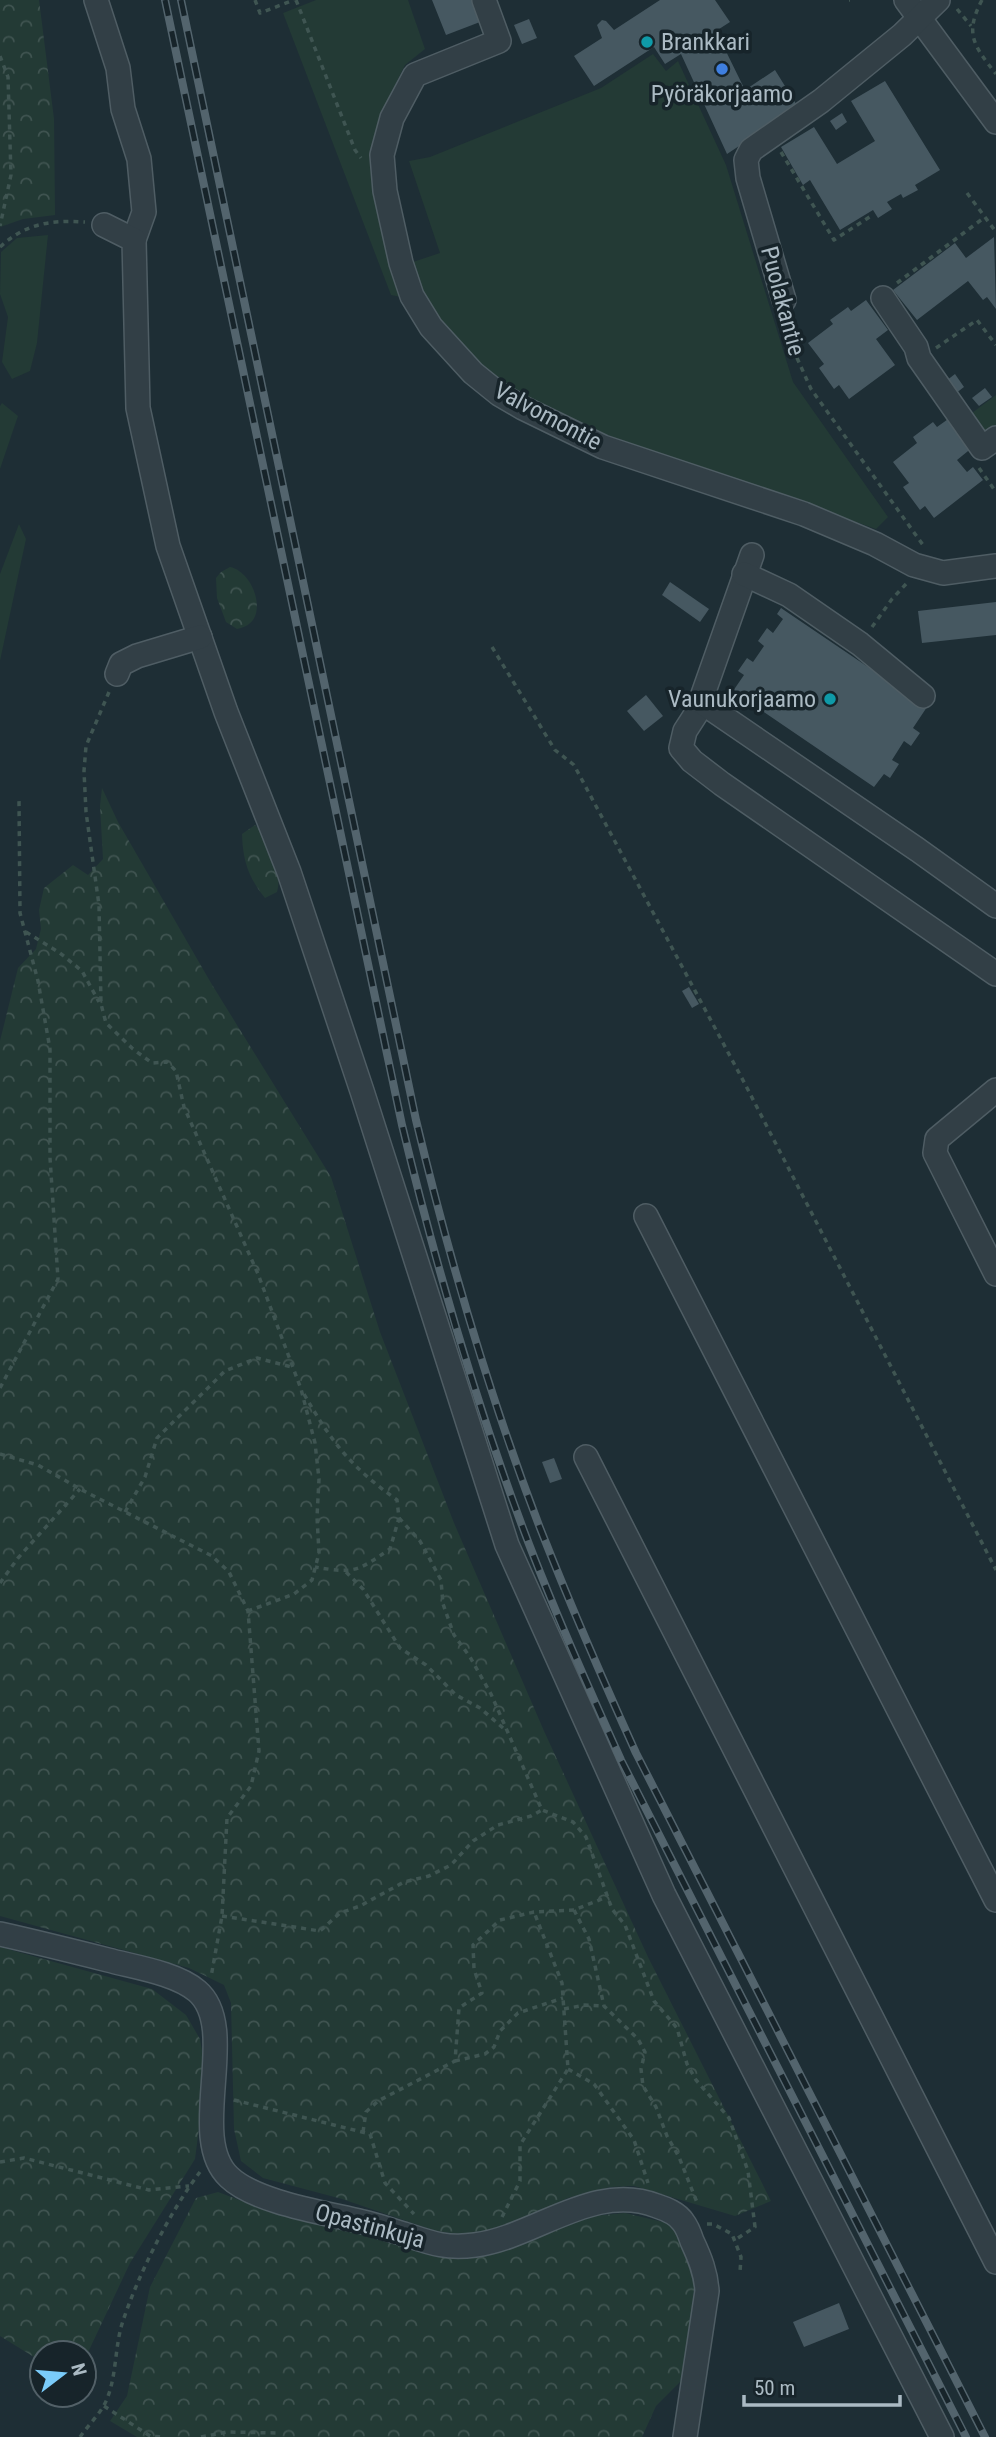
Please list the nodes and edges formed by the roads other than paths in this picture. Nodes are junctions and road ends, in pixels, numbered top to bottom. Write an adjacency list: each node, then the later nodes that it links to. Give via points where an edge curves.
1 (96, 0): 8 (street, via 139,159 144,212)
2 (484, 0): 12 (street, Valvomontie, via 499,41 415,75 393,118 382,155 401,263 412,296 430,327 499,394 603,447 804,514 914,565 943,573)
3 (906, 0): 5 (street)
4 (938, 0): 5 (street, Puolakantie)
5 (921, 18): 6 (street); 10 (street, Puolakantie, via 821,101 751,149 746,160 748,178)
6 (996, 122)
7 (104, 225): 8 (street)
8 (135, 240): 13 (street, via 138,408 168,546)
9 (887, 292): 11 (street, via 919,358)
10 (784, 300)
11 (989, 443)
12 (996, 566)
13 (200, 637): 14 (street, via 137,656 121,664); 27 (street, via 289,872 507,1545 664,1895)
14 (117, 674)
15 (923, 696): 16 (street, via 860,644 748,565)
16 (701, 701): 17 (street); 18 (street, via 681,748 692,761)
17 (996, 906)
18 (996, 974)
19 (996, 1090): 21 (street, via 937,1139 935,1153)
20 (646, 1216): 23 (street)
21 (996, 1274)
22 (586, 1457): 25 (street)
23 (996, 1900)
24 (0, 1934): 26 (street, Opastinkuja, via 152,1971 197,1990 213,2012 211,2130 217,2156 228,2176 247,2188 294,2206 366,2222 447,2248 498,2240 612,2199 639,2199 692,2217 708,2291)
25 (996, 2262)
26 (685, 2437)
27 (942, 2437)

